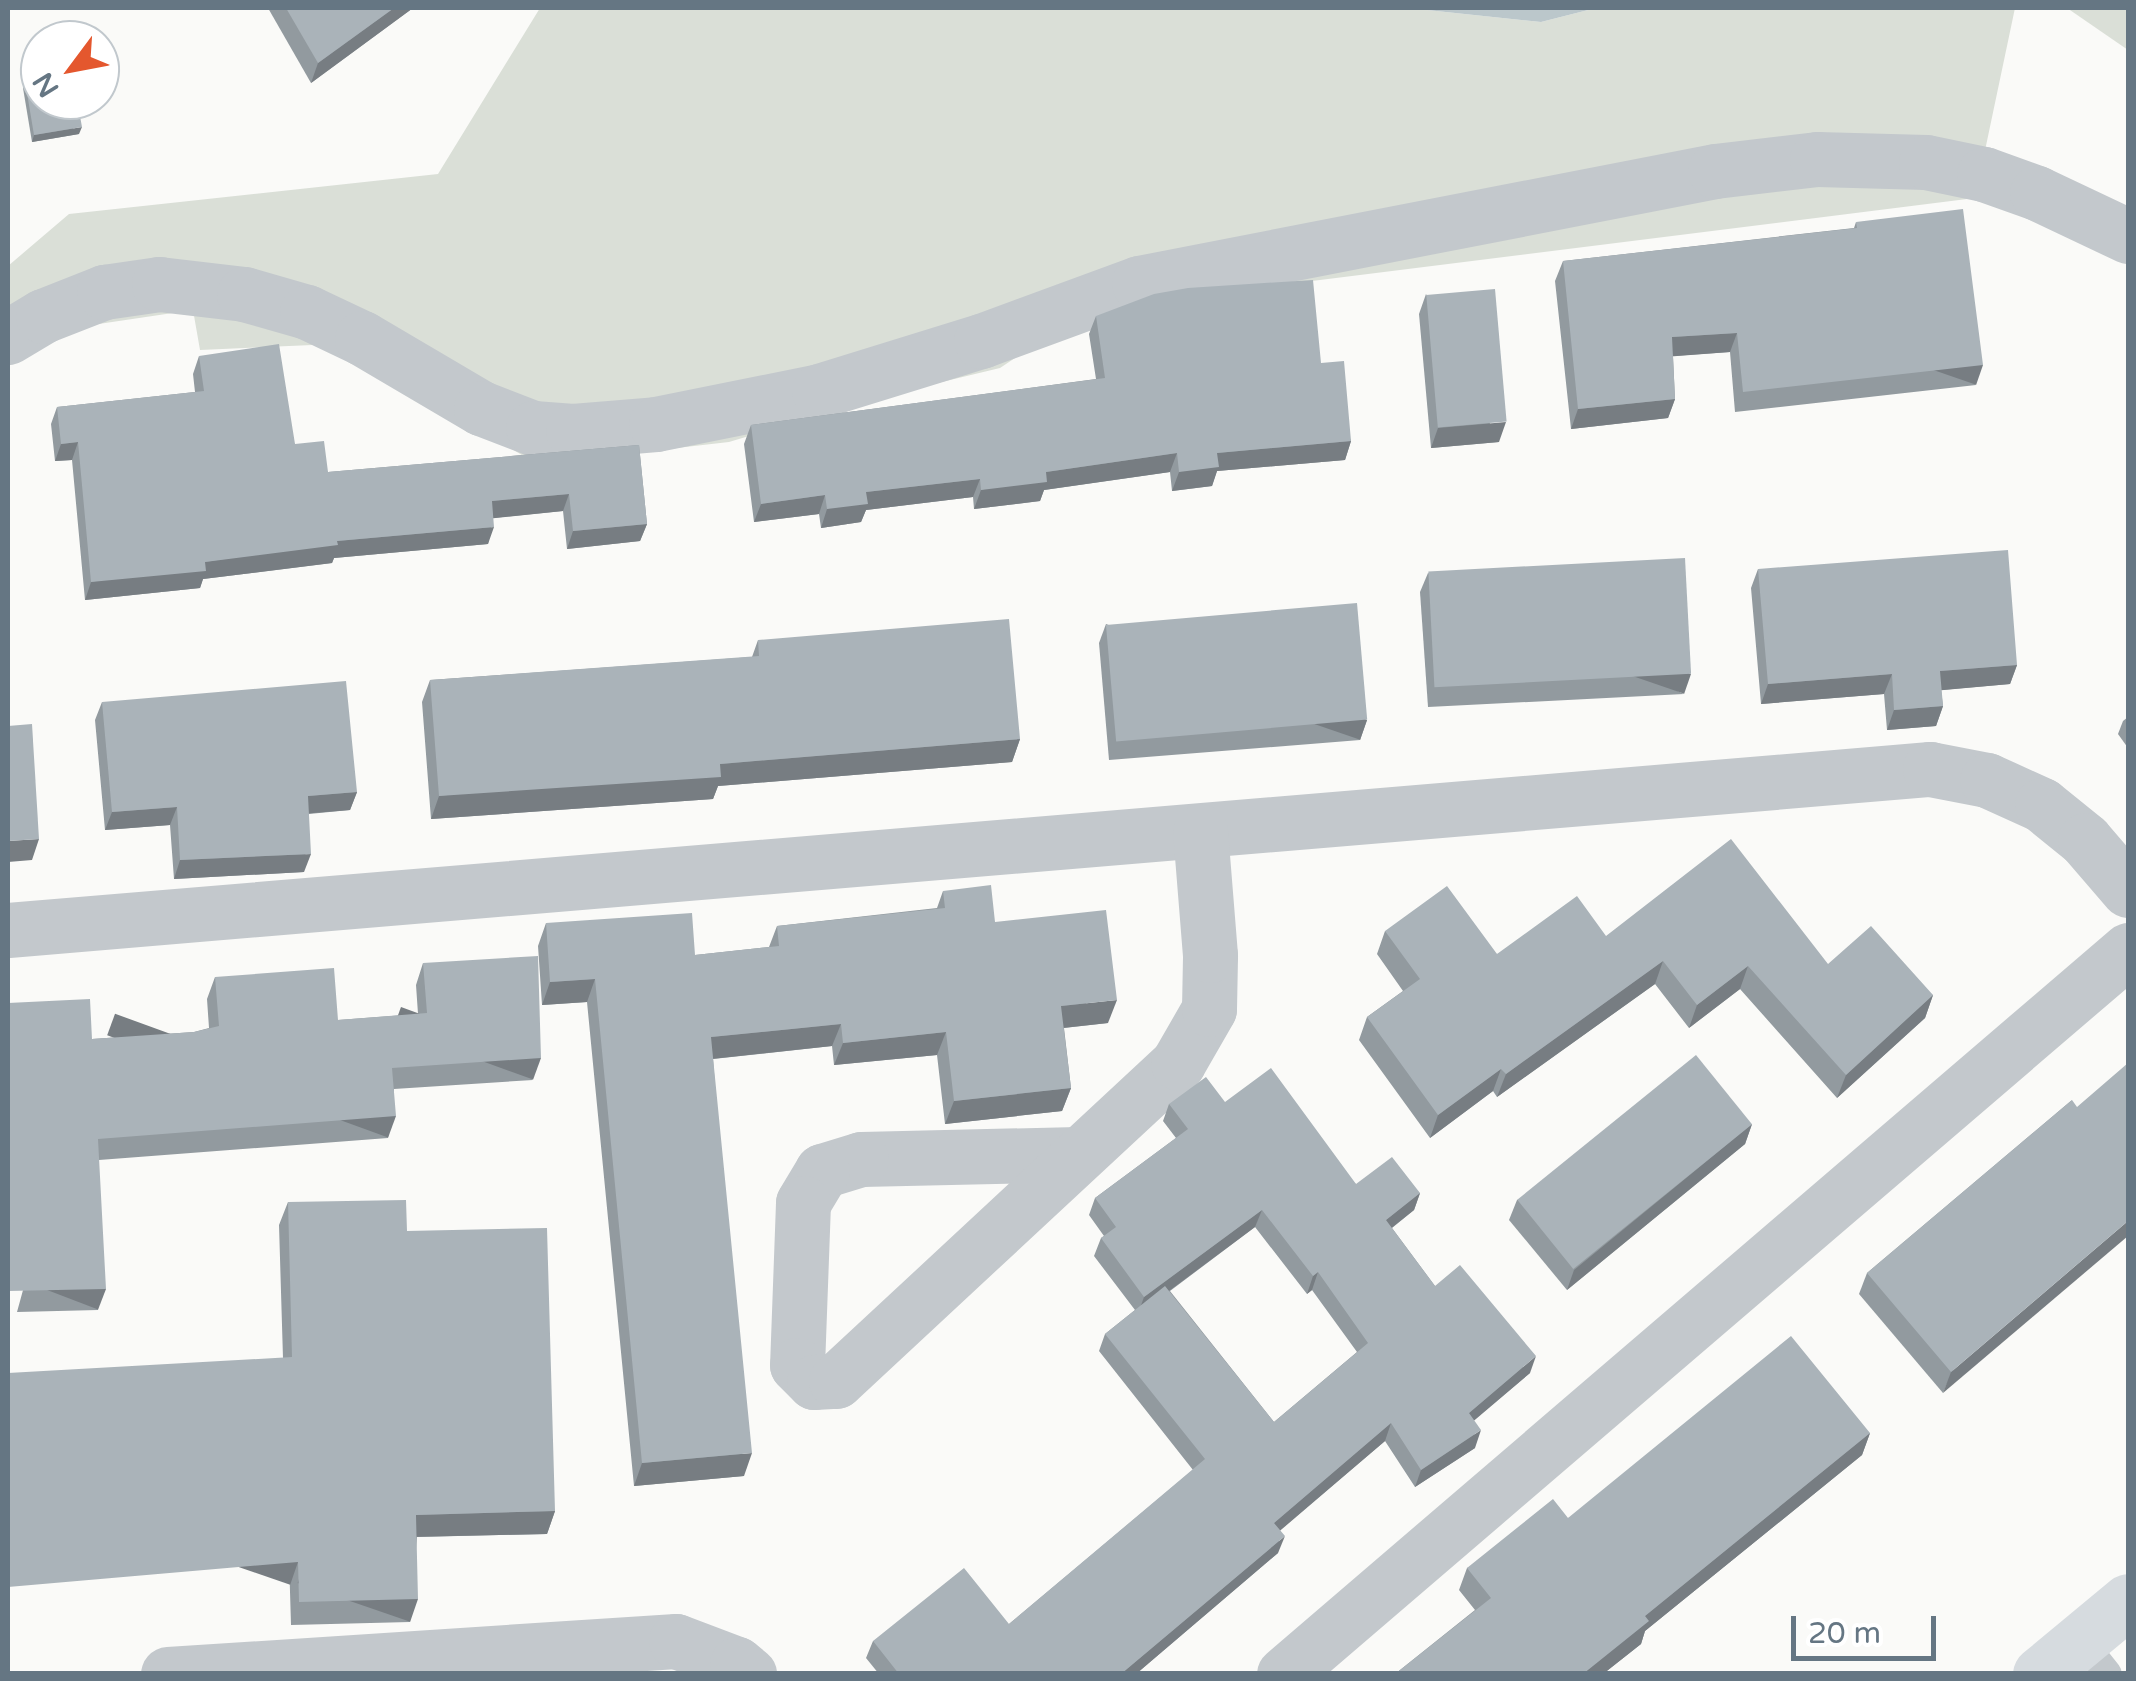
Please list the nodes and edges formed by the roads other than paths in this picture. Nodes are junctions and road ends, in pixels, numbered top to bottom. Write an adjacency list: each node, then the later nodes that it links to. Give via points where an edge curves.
1 (2128, 236): 2 (street, via 2037,192 1926,162 1817,159 1715,171 1139,283 936,357 819,391 656,424 573,432 534,428 481,408 362,338 307,312 244,294 159,284 104,292)
2 (8, 337)
3 (1200, 830): 4 (street, via 1930,769 1988,780 2042,805 2085,840); 5 (street); 7 (street, via 1209,1009 1178,1063)
4 (2128, 890)
5 (8, 930)
6 (2128, 950): 12 (street)
7 (1078, 1154): 7 (street, via 861,1158 822,1170 804,1203 797,1365 814,1382 836,1380)
8 (2128, 1601): 9 (main road)
9 (2076, 1662)
10 (168, 1674): 11 (street, via 676,1641)
11 (748, 1674)
12 (1284, 1674)

